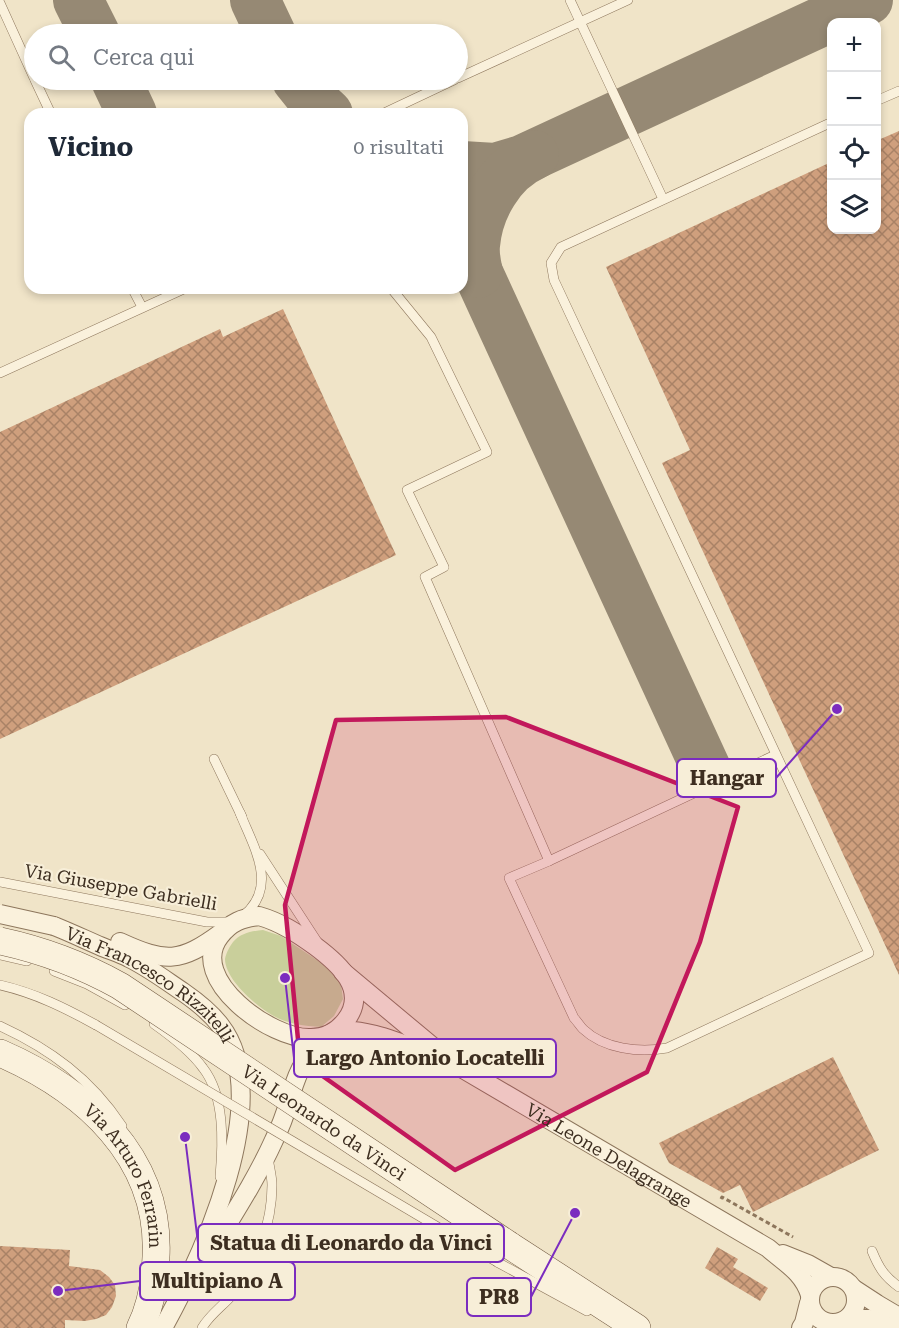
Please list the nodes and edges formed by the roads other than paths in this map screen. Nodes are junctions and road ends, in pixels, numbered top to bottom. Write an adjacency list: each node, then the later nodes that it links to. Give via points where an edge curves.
1 (570, 0): 4 (lane)
2 (628, 0): 4 (lane)
3 (0, 3): 5 (lane)
4 (580, 21): 6 (lane); 14 (lane)
5 (24, 55)
6 (468, 73)
7 (40, 90): 11 (lane)
8 (433, 90): 12 (lane)
9 (899, 91): 10 (lane)
10 (881, 99)
11 (48, 108)
12 (395, 108)
13 (827, 124): 14 (lane)
14 (663, 199): 20 (lane, via 561,247 552,263 554,280)
15 (135, 294): 18 (lane)
16 (172, 294): 18 (lane)
17 (396, 294): 23 (lane, via 431,337 488,452 407,490 444,567 425,577)
18 (142, 307): 19 (lane)
19 (0, 373)
20 (775, 754): 23 (lane); 23 (lane, via 869,953 666,1048 647,1050 608,1044 584,1030 574,1018 509,878)
21 (214, 759): 22 (lane)
22 (240, 813): 26 (lane, via 262,873 262,885 254,906); 30 (lane, via 261,856)
23 (549, 861)
24 (0, 882): 26 (lane, Via Giuseppe Gabrielli)
25 (0, 914): 28 (street, Via Francesco Rizzitelli, bridge, via 92,930)
26 (230, 926): 28 (street, Via Francesco Rizzitelli, via 179,956); 30 (street, via 248,917 273,920); 36 (street, via 217,940 212,958 219,980 239,1005 271,1028 292,1036 319,1038)
27 (0, 940): 55 (main road, Via Leonardo da Vinci, bridge, via 70,962 120,986)
28 (130, 952): 43 (street, Via Francesco Rizzitelli, via 213,1017 231,1042 236,1057 242,1085 241,1114 232,1160)
29 (0, 955): 33 (lane, via 87,984)
30 (326, 955): 31 (street)
31 (343, 972): 36 (street, via 354,1000 347,1018); 39 (street, Via Leone Delagrange)
32 (0, 985): 50 (lane, bridge, via 39,997 96,1025 497,1262)
33 (134, 1011)
34 (143, 1017): 43 (lane, via 192,1055 212,1083 219,1105 222,1161)
35 (0, 1026): 42 (lane, via 43,1048 99,1094 134,1148)
36 (330, 1034): 39 (street, Via Leone Delagrange, via 349,1031 379,1036); 41 (street, via 311,1052 300,1070)
37 (0, 1053): 40 (main road)
38 (0, 1059): 40 (main road)
39 (451, 1062): 44 (street, Via Leone Delagrange)
40 (57, 1083): 42 (main road, Via Arturo Ferrarin, via 111,1130 140,1174)
41 (267, 1154): 53 (street, via 231,1218); 54 (lane, via 272,1183 266,1230 245,1279)
42 (151, 1201): 53 (main road, Via Arturo Ferrarin, via 156,1262)
43 (212, 1223): 53 (street, Via Francesco Rizzitelli, via 195,1263)
44 (768, 1248): 46 (street, Via Leone Delagrange); 49 (street, Via Leone Delagrange, via 801,1276)
45 (872, 1251): 47 (lane, via 879,1268)
46 (831, 1276): 48 (street, via 844,1279); 49 (street, via 817,1282)
47 (899, 1287)
48 (854, 1289): 51 (street); 52 (street, via 853,1313)
49 (809, 1299): 52 (street, via 817,1318); 56 (street)
50 (598, 1317)
51 (899, 1317)
52 (835, 1324): 57 (street, via 870,1319)
53 (152, 1327)
54 (202, 1328)
55 (637, 1328)
56 (801, 1328)
57 (892, 1328)

